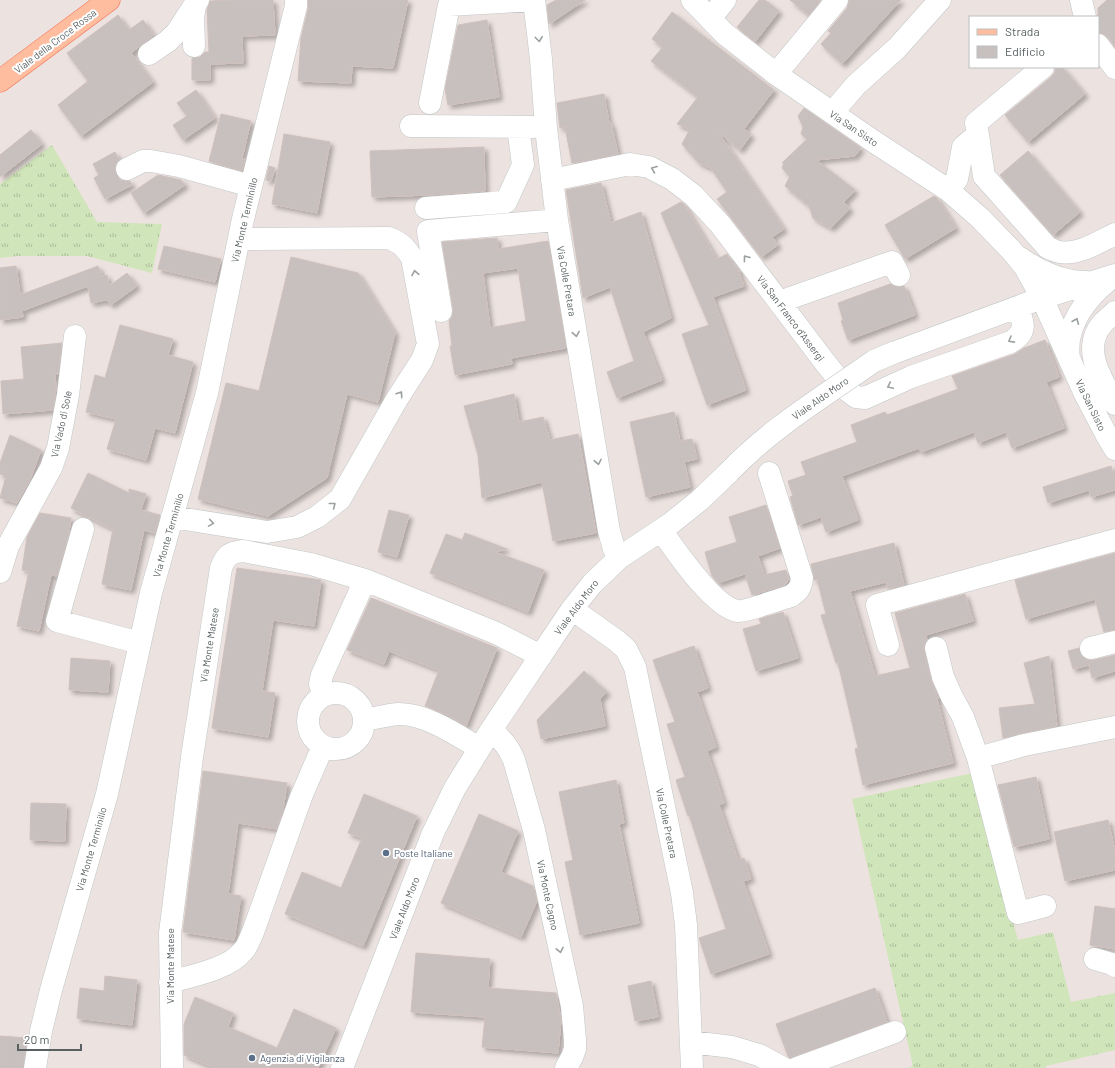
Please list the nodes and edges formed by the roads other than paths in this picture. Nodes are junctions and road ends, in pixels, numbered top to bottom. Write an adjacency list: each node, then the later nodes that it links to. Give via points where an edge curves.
1 (109, 0): 18 (main road, Viale della Croce Rossa)
2 (296, 0): 27 (street, Via Monte Terminillo)
3 (534, 0): 19 (street, via 449,4); 23 (street, Via Colle Pretara, one-way to 23)
4 (692, 0): 11 (street, Via San Sisto)
5 (725, 0): 11 (street)
6 (837, 0): 17 (street)
7 (940, 0): 20 (street, via 897,48 856,85)
8 (1081, 0): 10 (street)
9 (196, 3): 12 (street, via 193,17); 14 (street, via 177,32)
10 (1085, 16)
11 (710, 19): 17 (street, Via San Sisto)
12 (194, 46)
13 (1099, 46): 16 (street)
14 (149, 54)
15 (1042, 68): 24 (street, via 976,123)
16 (1115, 68)
17 (776, 74): 20 (street, Via San Sisto)
18 (0, 81)
19 (430, 103)
20 (832, 113): 28 (street, Via San Sisto)
21 (411, 126): 22 (street)
22 (518, 127): 23 (street); 29 (street, via 523,165 506,202)
23 (546, 128): 26 (street, Via Colle Pretara)
24 (979, 140): 28 (street, via 970,141 963,146 957,179); 31 (street, via 984,176 1048,248 1071,252 1093,246)
25 (128, 169): 27 (street, via 142,161 151,161)
26 (552, 180): 30 (street, Via Colle Pretara); 37 (street, Via San Franco d'Assergi, one-way to 26, via 711,212 664,174 642,165 630,164)
27 (251, 186): 32 (street, Via Monte Terminillo)
28 (948, 190): 33 (street, Via San Sisto, via 980,218)
29 (426, 208)
30 (557, 220): 39 (street, via 428,231); 50 (street, Via Colle Pretara, one-way to 50, via 610,531)
31 (1115, 234)
32 (239, 239): 46 (street, Via Monte Terminillo, via 207,393); 46 (street, one-way to 32, via 267,532 297,527 318,517 340,499 422,360 428,344 412,258 399,242 388,238)
33 (1016, 256): 35 (street, Via San Sisto, via 1056,278 1080,282); 36 (street, Via San Sisto)
34 (900, 275): 37 (street, via 892,262)
35 (1108, 277): 36 (street, Viale Aldo Moro); 42 (street, Via San Sisto, one-way to 35, via 1070,336 1081,310)
36 (1042, 298): 38 (street, Viale Aldo Moro); 42 (street, Via San Sisto)
37 (779, 302): 38 (street, Via San Franco d'Assergi, one-way to 37, via 1024,326 1011,342 911,377 862,398 853,396 844,387)
38 (1018, 308): 48 (street, Viale Aldo Moro, bridge, via 874,361 755,446 700,500)
39 (441, 310)
40 (1115, 312): 43 (street, via 1102,324 1094,340 1094,361)
41 (75, 336): 51 (street, Via Vado di Sole, via 58,448 51,468 8,546)
42 (1069, 359): 44 (street, Via San Sisto)
43 (1115, 404)
44 (1115, 449)
45 (769, 473): 48 (street, via 802,578 801,587 790,596 739,611 730,608 706,589)
46 (172, 517): 55 (street, Via Monte Terminillo)
47 (83, 529): 55 (street, via 57,621)
48 (661, 530): 50 (street, Viale Aldo Moro)
49 (1115, 540): 56 (street, via 877,605)
50 (619, 558): 53 (street, Viale Aldo Moro, via 592,584)
51 (0, 572)
52 (365, 580): 59 (street, Via Monte Matese, via 496,633); 60 (street, via 322,675 320,684); 67 (street, Via Monte Matese, via 311,564 243,551 232,553 225,558 220,568 175,888 170,933)
53 (572, 609): 59 (street, Viale Aldo Moro); 69 (street, Via Colle Pretara, via 626,649 635,667 682,893 686,925)
54 (1115, 642): 58 (street)
55 (140, 643): 70 (street, Via Monte Terminillo, via 107,794 51,990)
56 (888, 645)
57 (936, 648): 65 (street, via 943,677 963,717)
58 (1091, 648)
59 (541, 656): 63 (street, Viale Aldo Moro)
60 (324, 695): 61 (street, via 340,693 354,699 360,705); 64 (street, via 314,704 308,716 311,734)
61 (365, 720): 63 (street, Via Monte Cagno, via 399,714 411,715 451,731); 64 (street, via 360,736 348,747 335,749)
62 (1115, 727): 65 (street, via 1024,745)
63 (485, 739): 72 (street, Viale Aldo Moro, via 455,788 433,833); 73 (street, Via Monte Cagno, one-way to 73, via 502,739 510,749 534,830 572,1006 575,1044)
64 (323, 746): 67 (street, via 301,797 245,948 225,964)
65 (978, 758): 66 (street, via 1018,913)
66 (1045, 906)
67 (170, 982): 71 (street, Via Monte Matese)
68 (894, 1032): 76 (street)
69 (691, 1042): 74 (street, Via Colle Pretara); 75 (street, via 732,1047 759,1054)
70 (35, 1068)
71 (172, 1068)
72 (342, 1068)
73 (566, 1068)
74 (692, 1068)
75 (783, 1068)
76 (797, 1068)

